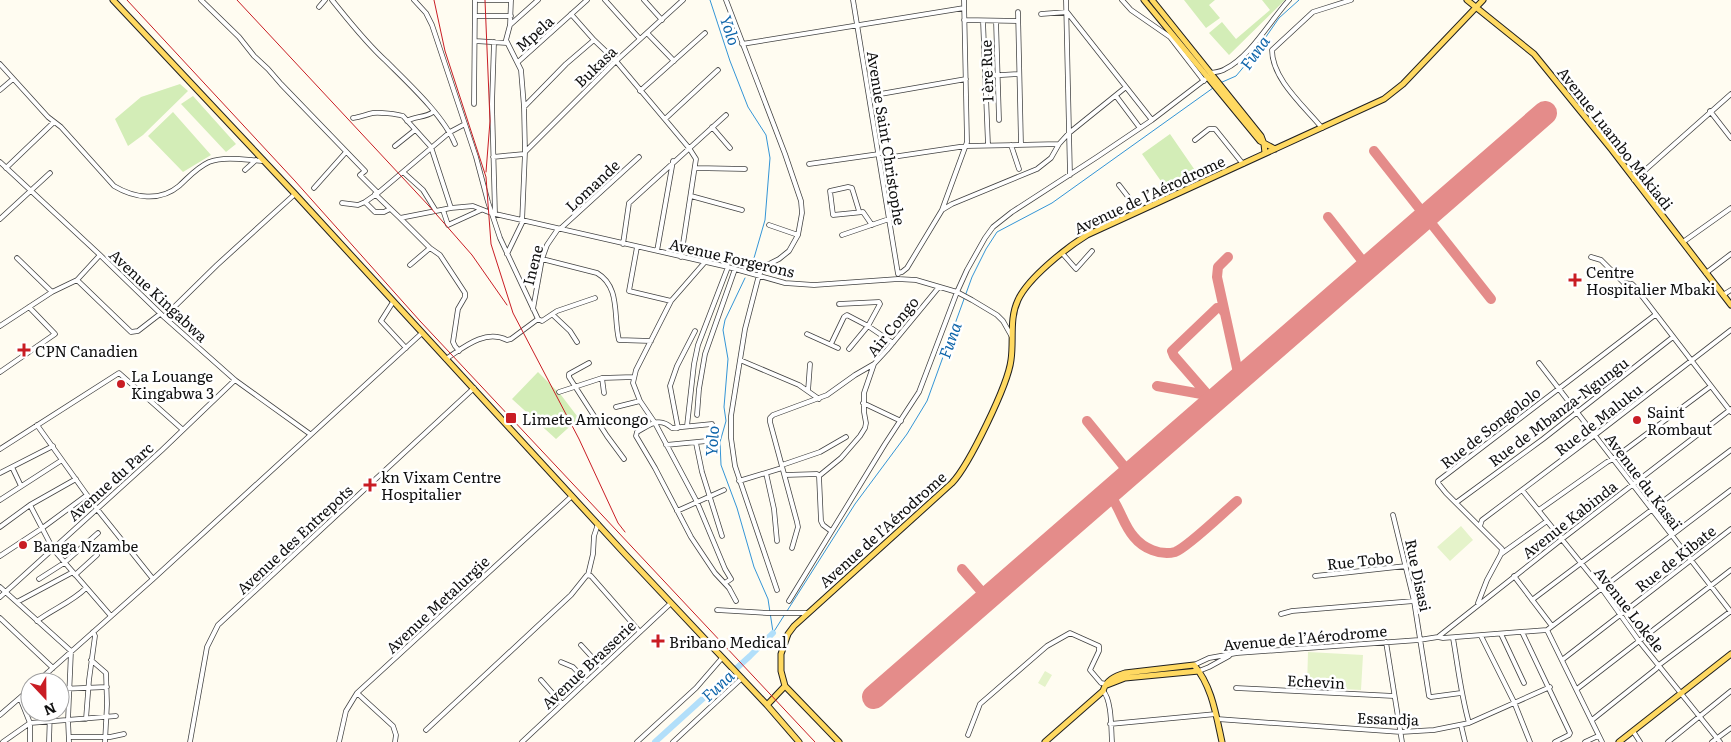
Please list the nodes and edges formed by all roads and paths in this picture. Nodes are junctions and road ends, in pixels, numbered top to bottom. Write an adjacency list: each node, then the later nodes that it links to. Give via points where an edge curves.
1 (113, 0): 105 (main road)
2 (201, 0): 97 (street)
3 (325, 0): 24 (street)
4 (332, 0): 68 (street)
5 (414, 0): 76 (street, via 432,25)
6 (476, 0): 7 (street); 31 (street)
7 (510, 0): 32 (street)
8 (538, 0): 38 (street)
9 (587, 0): 29 (street, Mpela)
10 (605, 0): 42 (street)
11 (644, 0): 33 (street)
12 (683, 0): 33 (street, Bukasa)
13 (726, 0): 47 (street)
14 (853, 0): 39 (street, Avenue Saint Christophe)
15 (964, 0): 26 (street)
16 (1066, 0): 28 (street)
17 (1122, 0): 58 (street, via 1170,37)
18 (1145, 0): 58 (main road)
19 (1152, 0): 58 (main road)
20 (1290, 0): 58 (street, via 1240,59)
21 (1352, 0): 79 (street, via 1313,12 1272,50 1280,77)
22 (1468, 0): 25 (main road, Avenue Luambo Makiadi)
23 (1484, 0): 25 (main road, Avenue de l’Aérodrome)
24 (319, 7)
25 (1477, 7): 79 (main road, Avenue de l’Aérodrome, via 1394,92); 117 (main road, Avenue Luambo Makiadi, via 1534,54)
26 (964, 8): 34 (street); 39 (street)
27 (1018, 12): 37 (street)
28 (1067, 12): 30 (street); 59 (street); 82 (street)
29 (571, 14): 43 (street); 50 (street, Mpela)
30 (1041, 14)
31 (475, 16): 32 (street); 44 (street)
32 (511, 16): 38 (street)
33 (662, 20): 40 (street, Bukasa)
34 (964, 20): 35 (street); 57 (street)
35 (983, 21): 36 (street); 54 (street)
36 (996, 21): 37 (street); 55 (street, 1 ère Rue)
37 (1018, 21): 53 (street)
38 (510, 25): 46 (street)
39 (857, 26): 47 (street); 63 (street, Avenue Saint Christophe)
40 (648, 33): 42 (street, Bukasa); 49 (street)
41 (706, 33): 49 (street)
42 (640, 39): 48 (street, Bukasa)
43 (594, 40): 48 (street); 66 (street)
44 (475, 41): 45 (street); 65 (street)
45 (494, 42): 46 (street); 102 (street)
46 (507, 43): 50 (street)
47 (742, 44): 145 (street, via 798,190 802,212)
48 (616, 61): 61 (street); 98 (street, Bukasa)
49 (674, 61): 61 (street)
50 (518, 62): 66 (street)
51 (0, 64): 56 (street)
52 (718, 70): 71 (street)
53 (1019, 74): 55 (street); 88 (street)
54 (985, 76): 55 (street); 91 (street)
55 (997, 76): 72 (street, 1 ère Rue)
56 (13, 79): 60 (street); 75 (street)
57 (966, 79): 63 (street); 90 (street)
58 (1209, 79): 73 (street); 85 (main road)
59 (1126, 87): 64 (street); 73 (street)
60 (0, 90)
61 (640, 91): 71 (street)
62 (1731, 94): 67 (street)
63 (870, 96): 100 (street, Avenue Saint Christophe)
64 (1116, 96): 78 (street); 82 (street)
65 (474, 104)
66 (524, 107): 98 (street)
67 (1710, 111): 83 (street); 117 (street)
68 (433, 112): 74 (street); 81 (street)
69 (726, 115): 77 (street)
70 (353, 118): 74 (street, via 375,113 399,115)
71 (665, 119): 94 (street)
72 (999, 120)
73 (1152, 120): 78 (street)
74 (407, 121): 80 (street)
75 (54, 122): 104 (street, via 114,186 141,197 172,191 198,168 211,162); 107 (street)
76 (465, 124): 81 (street); 136 (street)
77 (712, 127): 94 (street); 95 (street)
78 (1140, 128): 116 (street)
79 (1322, 128): 96 (main road, Avenue de l’Aérodrome)
80 (415, 130): 89 (street); 93 (street)
81 (450, 132): 86 (street); 93 (street)
82 (1069, 133): 87 (street); 116 (street)
83 (1731, 138)
84 (1195, 140): 109 (street, via 1209,129 1215,129)
85 (1262, 141): 96 (main road); 99 (main road); 101 (main road)
86 (455, 144)
87 (1059, 144): 88 (street); 132 (street, via 1051,158 1037,169)
88 (1021, 145): 92 (street)
89 (395, 146)
90 (966, 146): 91 (street); 100 (street); 132 (street)
91 (988, 146): 92 (street)
92 (1011, 146): 112 (street)
93 (431, 147): 115 (street); 126 (street)
94 (689, 148): 106 (street); 110 (street, via 696,159)
95 (730, 148)
96 (1278, 148): 99 (main road, Avenue de l’Aérodrome)
97 (346, 152): 119 (street); 121 (street, via 365,171 360,175)
98 (524, 153): 102 (street); 140 (street)
99 (1265, 153): 101 (main road, Avenue de l’Aérodrome)
100 (879, 156): 108 (street); 139 (street, Avenue Saint Christophe)
101 (1258, 156): 109 (main road, Avenue de l’Aérodrome)
102 (493, 157): 136 (street)
103 (639, 157): 143 (street, Lomande)
104 (256, 160): 105 (street); 113 (street)
105 (263, 161): 122 (main road)
106 (674, 161): 147 (street, via 629,203); 150 (street)
107 (2, 164): 120 (street, Avenue Kingabwa)
108 (809, 164)
109 (1243, 164): 135 (main road, Avenue de l’Aérodrome)
110 (696, 168): 111 (street); 123 (street)
111 (745, 169)
112 (1019, 169)
113 (245, 170)
114 (50, 172): 120 (street)
115 (403, 172): 121 (street); 133 (street, via 423,190)
116 (1070, 175): 172 (street, via 993,227 967,270)
117 (1634, 180): 146 (main road, Avenue Luambo Makiadi)
118 (1119, 185): 135 (street)
119 (314, 188)
120 (30, 190): 138 (street); 155 (street, Avenue Kingabwa)
121 (377, 193): 124 (street); 128 (street)
122 (295, 194): 176 (main road); 183 (street)
123 (691, 196): 131 (street); 156 (street)
124 (365, 202): 125 (street); 128 (street, via 375,212)
125 (342, 204)
126 (451, 208): 129 (street, Avenue Forgerons); 130 (street, Avenue Forgerons, via 473,206)
127 (1731, 208): 146 (street)
128 (390, 209): 137 (street)
129 (443, 210): 130 (street, via 448,225); 133 (street, Avenue Forgerons)
130 (481, 210): 136 (street, Avenue Forgerons)
131 (742, 210)
132 (942, 210): 164 (street, via 907,268)
133 (436, 211): 137 (street, Avenue Forgerons)
134 (859, 211): 134 (street, via 833,215 830,191 852,188); 142 (street)
135 (1139, 212): 152 (main road, Avenue de l’Aérodrome, via 1087,235)
136 (493, 214): 140 (street, Avenue Forgerons); 153 (street)
137 (400, 218): 149 (street)
138 (0, 219)
139 (889, 219): 142 (street); 164 (street, Avenue Saint Christophe)
140 (522, 220): 143 (street, Avenue Forgerons); 153 (street)
141 (769, 225): 145 (street)
142 (872, 225): 144 (street)
143 (559, 229): 147 (street, Avenue Forgerons); 159 (street, Inene, via 547,245)
144 (842, 235)
145 (798, 236): 166 (street, via 789,251 763,267)
146 (1683, 242): 165 (main road, Avenue Luambo Makiadi)
147 (623, 244): 148 (street, Avenue Forgerons)
148 (637, 247): 150 (street, Avenue Forgerons); 175 (street, via 629,290)
149 (430, 248): 161 (street); 200 (street, via 440,255 465,293 458,309 454,342)
150 (657, 251): 156 (street, Avenue Forgerons)
151 (1092, 251): 152 (street, via 1076,269)
152 (1062, 253): 191 (main road, Avenue de l’Aérodrome, via 1023,291 1014,310)
153 (507, 254): 180 (street)
154 (1731, 254): 165 (street)
155 (100, 255): 168 (street); 183 (street, Avenue Kingabwa)
156 (681, 257): 160 (street, Avenue Forgerons)
157 (1591, 257): 182 (street, via 1601,260 1624,284 1632,284)
158 (17, 258): 171 (street)
159 (542, 259): 180 (street, Inene); 193 (street, via 597,273 613,290 619,340)
160 (704, 262): 162 (street, Avenue Forgerons); 175 (street)
161 (410, 265)
162 (728, 267): 163 (street, Avenue Forgerons); 230 (street, via 698,345)
163 (734, 269): 166 (street, Avenue Forgerons); 225 (street, via 705,354)
164 (898, 273): 167 (street, Avenue Saint Christophe)
165 (1706, 273): 173 (main road, Avenue Luambo Makiadi)
166 (759, 275): 167 (street, Avenue Forgerons, via 785,283 814,285); 202 (street)
167 (898, 279): 169 (street, Avenue Forgerons)
168 (77, 280): 171 (street); 183 (street, via 131,332)
169 (939, 286): 172 (street, Avenue Forgerons); 195 (street, Air Congo)
170 (1731, 290): 173 (street)
171 (52, 292): 179 (street)
172 (960, 293): 191 (street, Avenue Forgerons, via 997,315); 226 (street, via 919,392)
173 (1723, 295): 178 (main road, Avenue Luambo Makiadi)
174 (594, 298): 181 (street)
175 (671, 301): 193 (street)
176 (393, 302): 189 (main road); 197 (street, via 381,321)
177 (838, 304): 186 (street, via 879,302)
178 (1731, 305)
179 (29, 307): 185 (street); 208 (street, via 55,334)
180 (533, 309): 184 (street)
181 (553, 314): 184 (street, via 542,321); 194 (street)
182 (1655, 315): 192 (street); 215 (street, Rue de Songololo)
183 (162, 316): 211 (street, Avenue Kingabwa)
184 (538, 319): 200 (street, via 508,340 489,336)
185 (0, 326)
186 (868, 326): 195 (street); 196 (street, via 845,316); 199 (street)
187 (1731, 330): 203 (street, Rue de Maluku)
188 (695, 331): 231 (street, via 670,386)
189 (422, 333): 197 (street); 201 (main road)
190 (807, 334): 196 (street)
191 (1012, 337): 315 (main road, Avenue de l’Aérodrome, via 1006,382 957,478)
192 (1673, 338): 203 (street); 224 (street, Rue de Mbanza-Ngungu)
193 (651, 340): 209 (street)
194 (577, 342)
195 (893, 343): 207 (street, Air Congo)
196 (831, 344): 198 (street)
197 (406, 348): 233 (street)
198 (838, 348)
199 (849, 349)
200 (459, 351): 201 (street)
201 (446, 359): 214 (main road)
202 (740, 360): 216 (street, via 799,384); 252 (street, via 731,416 732,452)
203 (1691, 360): 213 (street); 234 (street, Rue de Maluku)
204 (1539, 363): 215 (street, Avenue du Kasaï)
205 (589, 364): 212 (street, via 570,374)
206 (810, 364): 216 (street)
207 (874, 364): 219 (street); 221 (street, Air Congo)
208 (0, 372)
209 (634, 377): 210 (street); 220 (street, via 633,387)
210 (602, 378): 212 (street); 218 (street)
211 (235, 380): 232 (street, Avenue du Parc); 233 (street, Avenue Kingabwa)
212 (575, 386): 217 (street); 242 (street)
213 (1711, 386): 223 (street); 243 (street)
214 (474, 388): 259 (main road); 398 (street, Avenue des Entrepots, via 218,624 207,647)
215 (1558, 388): 224 (street, Avenue du Kasaï); 263 (street, Rue de Songololo, via 1438,481)
216 (808, 391): 219 (street)
217 (559, 392)
218 (604, 394)
219 (819, 399): 246 (street, via 770,418)
220 (640, 401): 222 (street); 227 (street)
221 (863, 403): 226 (street); 250 (street, Air Congo, via 865,428 841,458)
222 (616, 407)
223 (1730, 410): 253 (street, Avenue Kabinda)
224 (1577, 412): 234 (street, Avenue du Kasaï); 263 (street, Rue de Mbanza-Ngungu)
225 (697, 415)
226 (901, 421): 276 (street)
227 (655, 423): 231 (street, via 666,422 672,428); 238 (street); 268 (street, via 637,432 636,436)
228 (712, 424): 230 (street)
229 (37, 425): 232 (street, via 119,373); 239 (street); 240 (street)
230 (687, 426): 231 (street)
231 (678, 428)
232 (182, 429): 265 (street, Avenue du Parc)
233 (310, 434): 297 (street)
234 (1596, 435): 243 (street, Avenue du Kasaï); 256 (street, Rue de Maluku)
235 (846, 437): 246 (street, via 820,452)
236 (707, 441): 237 (street)
237 (696, 443): 238 (street); 260 (street)
238 (666, 445): 262 (street)
239 (53, 446): 244 (street); 245 (street)
240 (0, 448)
241 (1731, 450): 267 (street)
242 (624, 459)
243 (1614, 459): 253 (street, Avenue du Kasaï); 266 (street)
244 (62, 460): 251 (street); 254 (street)
245 (12, 467): 247 (street); 254 (street)
246 (782, 467): 248 (street); 249 (street)
247 (0, 473)
248 (766, 473): 252 (street); 281 (street)
249 (785, 476): 250 (street); 282 (street, via 798,527)
250 (820, 476): 276 (street, via 821,521)
251 (76, 479): 258 (street); 264 (street)
252 (739, 481): 303 (street)
253 (1633, 484): 267 (street, Avenue du Kasaï); 280 (street, Avenue Kabinda)
254 (22, 486): 261 (street)
255 (724, 490): 260 (street)
256 (1522, 490): 266 (street, Avenue Lokele); 272 (street, Rue de Maluku, via 1482,520)
257 (1731, 490): 278 (street)
258 (87, 495): 265 (street); 275 (street)
259 (572, 496): 271 (main road); 360 (street, Avenue Metalurgie)
260 (709, 496): 262 (street); 279 (street)
261 (0, 500)
262 (697, 502): 268 (street); 298 (street, via 731,580)
263 (1456, 502): 272 (street, Rue de Songololo)
264 (30, 505): 273 (street); 275 (street)
265 (97, 509): 283 (street, Avenue du Parc); 297 (street)
266 (1539, 510): 270 (street, Avenue Lokele)
267 (1652, 510): 278 (street, Avenue du Kasaï); 289 (street)
268 (677, 511): 298 (street)
269 (1393, 515): 290 (street, Rue Disasi)
270 (1547, 521): 280 (street, Avenue Lokele); 284 (street)
271 (598, 524): 293 (street); 311 (main road)
272 (1480, 526): 284 (street, Rue de Songololo, via 1500,546)
273 (0, 527)
274 (1731, 528): 287 (street, Rue de Kibate)
275 (41, 529): 283 (street); 286 (street)
276 (831, 531): 308 (street)
277 (98, 533): 288 (street)
278 (1672, 535): 287 (street, Avenue du Kasaï); 302 (street)
279 (722, 536)
280 (1562, 538): 289 (street, Avenue Lokele); 295 (street, Avenue Kabinda)
281 (777, 541)
282 (792, 548)
283 (52, 549): 288 (street); 304 (street, Avenue du Parc)
284 (1501, 554): 312 (street)
285 (98, 555): 292 (street)
286 (0, 556)
287 (1691, 559): 299 (street, Avenue du Kasaï); 317 (street, Rue de Kibate)
288 (64, 563): 292 (street); 296 (street)
289 (1581, 564): 302 (street, Avenue Lokele); 306 (street)
290 (1406, 566): 294 (street, Rue Tobo); 309 (street, Rue Disasi)
291 (1731, 570): 299 (street)
292 (74, 574): 301 (street); 310 (street)
293 (588, 575): 324 (street); 384 (street, via 571,596)
294 (1315, 576)
295 (1514, 576): 306 (street); 312 (street, Avenue Kabinda)
296 (39, 579)
297 (153, 579): 318 (street)
298 (725, 584): 307 (street)
299 (1711, 586): 314 (street, Avenue du Kasaï); 331 (street)
300 (0, 587): 304 (street)
301 (86, 588): 318 (street); 320 (street, via 70,602)
302 (1602, 589): 317 (street, Avenue Lokele); 321 (street)
303 (777, 590)
304 (6, 592): 305 (street, Avenue du Parc); 310 (street)
305 (0, 597)
306 (1532, 600): 321 (street)
307 (736, 601)
308 (788, 601)
309 (1414, 601): 316 (street); 330 (street, Rue Disasi)
310 (17, 602): 320 (street)
311 (671, 603): 324 (street, Avenue Brasserie); 337 (main road)
312 (1477, 605): 328 (street, Avenue Kabinda)
313 (717, 610): 315 (street)
314 (1731, 611): 341 (street)
315 (808, 613): 351 (main road, Avenue de l’Aérodrome, via 794,626 783,646 780,664)
316 (1281, 614)
317 (1620, 614): 331 (street, Avenue Lokele); 339 (street, Rue de Kibate)
318 (111, 616): 323 (street)
319 (0, 618): 344 (street)
320 (37, 621): 334 (street)
321 (1552, 626): 322 (street)
322 (1547, 630): 325 (street); 339 (street)
323 (93, 632): 334 (street); 338 (street)
324 (640, 632): 343 (street, Avenue Brasserie)
325 (1522, 632): 326 (street); 354 (street)
326 (1501, 634): 327 (street); 350 (street)
327 (1480, 636): 329 (street); 365 (street)
328 (1438, 637): 329 (street); 330 (street)
329 (1453, 638): 361 (street)
330 (1419, 640): 332 (street, Avenue de l’Aérodrome); 361 (street, Rue Disasi, via 1429,696)
331 (1639, 641): 341 (street, Avenue Lokele); 358 (street)
332 (1386, 642): 335 (street, Avenue de l’Aérodrome); 363 (street)
333 (581, 644): 343 (street)
334 (71, 651): 344 (street); 357 (street)
335 (1231, 654): 342 (street, Avenue de l’Aérodrome); 345 (street)
336 (1731, 654): 362 (main road)
337 (722, 658): 347 (main road); 402 (street, via 696,688)
338 (92, 660): 352 (street, via 106,673); 355 (street)
339 (1562, 660): 358 (street)
340 (561, 662): 349 (street, via 573,667)
341 (1659, 664): 362 (street, Avenue Lokele); 375 (street)
342 (1194, 665): 345 (main road); 353 (main road, Avenue de l’Aérodrome, via 1125,672)
343 (601, 667): 349 (street, Avenue Brasserie)
344 (53, 668): 346 (street)
345 (1199, 671): 353 (main road, via 1125,678); 372 (main road, via 1206,682)
346 (48, 672)
347 (742, 678): 367 (main road); 403 (street)
348 (541, 680): 366 (street)
349 (586, 681): 366 (street, Avenue Brasserie)
350 (1524, 683)
351 (785, 686): 367 (main road); 405 (main road)
352 (107, 687): 355 (street); 371 (street)
353 (1104, 687): 381 (street); 388 (street, via 1090,670 1099,646 1070,633 1047,646 980,704); 406 (main road, Avenue de l’Aérodrome)
354 (1550, 687): 365 (street, Essandja); 412 (street, via 1570,733)
355 (89, 688): 357 (street); 373 (street)
356 (1236, 688): 363 (street, Echevin)
357 (70, 689)
358 (1577, 689): 375 (street)
359 (1731, 691): 370 (street)
360 (358, 693): 399 (street, Avenue Metalurgie, via 343,718); 400 (street, via 391,724 396,732)
361 (1461, 693): 380 (street)
362 (1682, 693): 370 (street, Avenue Lokele); 385 (main road)
363 (1394, 696): 386 (street)
364 (20, 698): 368 (street)
365 (1514, 702): 380 (street, Essandja); 411 (street)
366 (562, 704): 401 (street, Avenue Brasserie)
367 (767, 706): 404 (main road)
368 (0, 715)
369 (116, 716): 371 (street)
370 (1700, 716): 392 (street, Avenue Lokele); 417 (street)
371 (105, 717): 373 (street); 389 (street)
372 (1216, 717): 381 (street, Essandja); 386 (street, Essandja); 408 (main road)
373 (86, 719): 374 (street)
374 (70, 720)
375 (1592, 720): 390 (street)
376 (40, 722): 379 (street)
377 (49, 722): 395 (street)
378 (68, 722): 391 (street)
379 (30, 723): 393 (street); 394 (street)
380 (1468, 723): 382 (street, Essandja)
381 (1110, 724): 407 (street)
382 (1461, 725): 386 (street, Essandja); 410 (street)
383 (1731, 728): 392 (street)
384 (426, 730)
385 (1633, 731): 415 (main road); 416 (street)
386 (1401, 732): 409 (street)
387 (124, 734): 389 (street)
388 (968, 735)
389 (105, 736): 391 (street); 397 (street)
390 (1598, 736): 413 (street); 414 (street)
391 (69, 737): 396 (street)
392 (1719, 740): 418 (street)
393 (3, 742)
394 (30, 742)
395 (49, 742)
396 (69, 742)
397 (105, 742)
398 (190, 742)
399 (339, 742)
400 (395, 742)
401 (522, 742)
402 (637, 742)
403 (673, 742)
404 (799, 742)
405 (838, 742)
406 (1046, 742)
407 (1112, 742)
408 (1222, 742)
409 (1402, 742)
410 (1465, 742)
411 (1530, 742)
412 (1556, 742)
413 (1585, 742)
414 (1602, 742)
415 (1619, 742)
416 (1640, 742)
417 (1668, 742)
418 (1712, 742)

